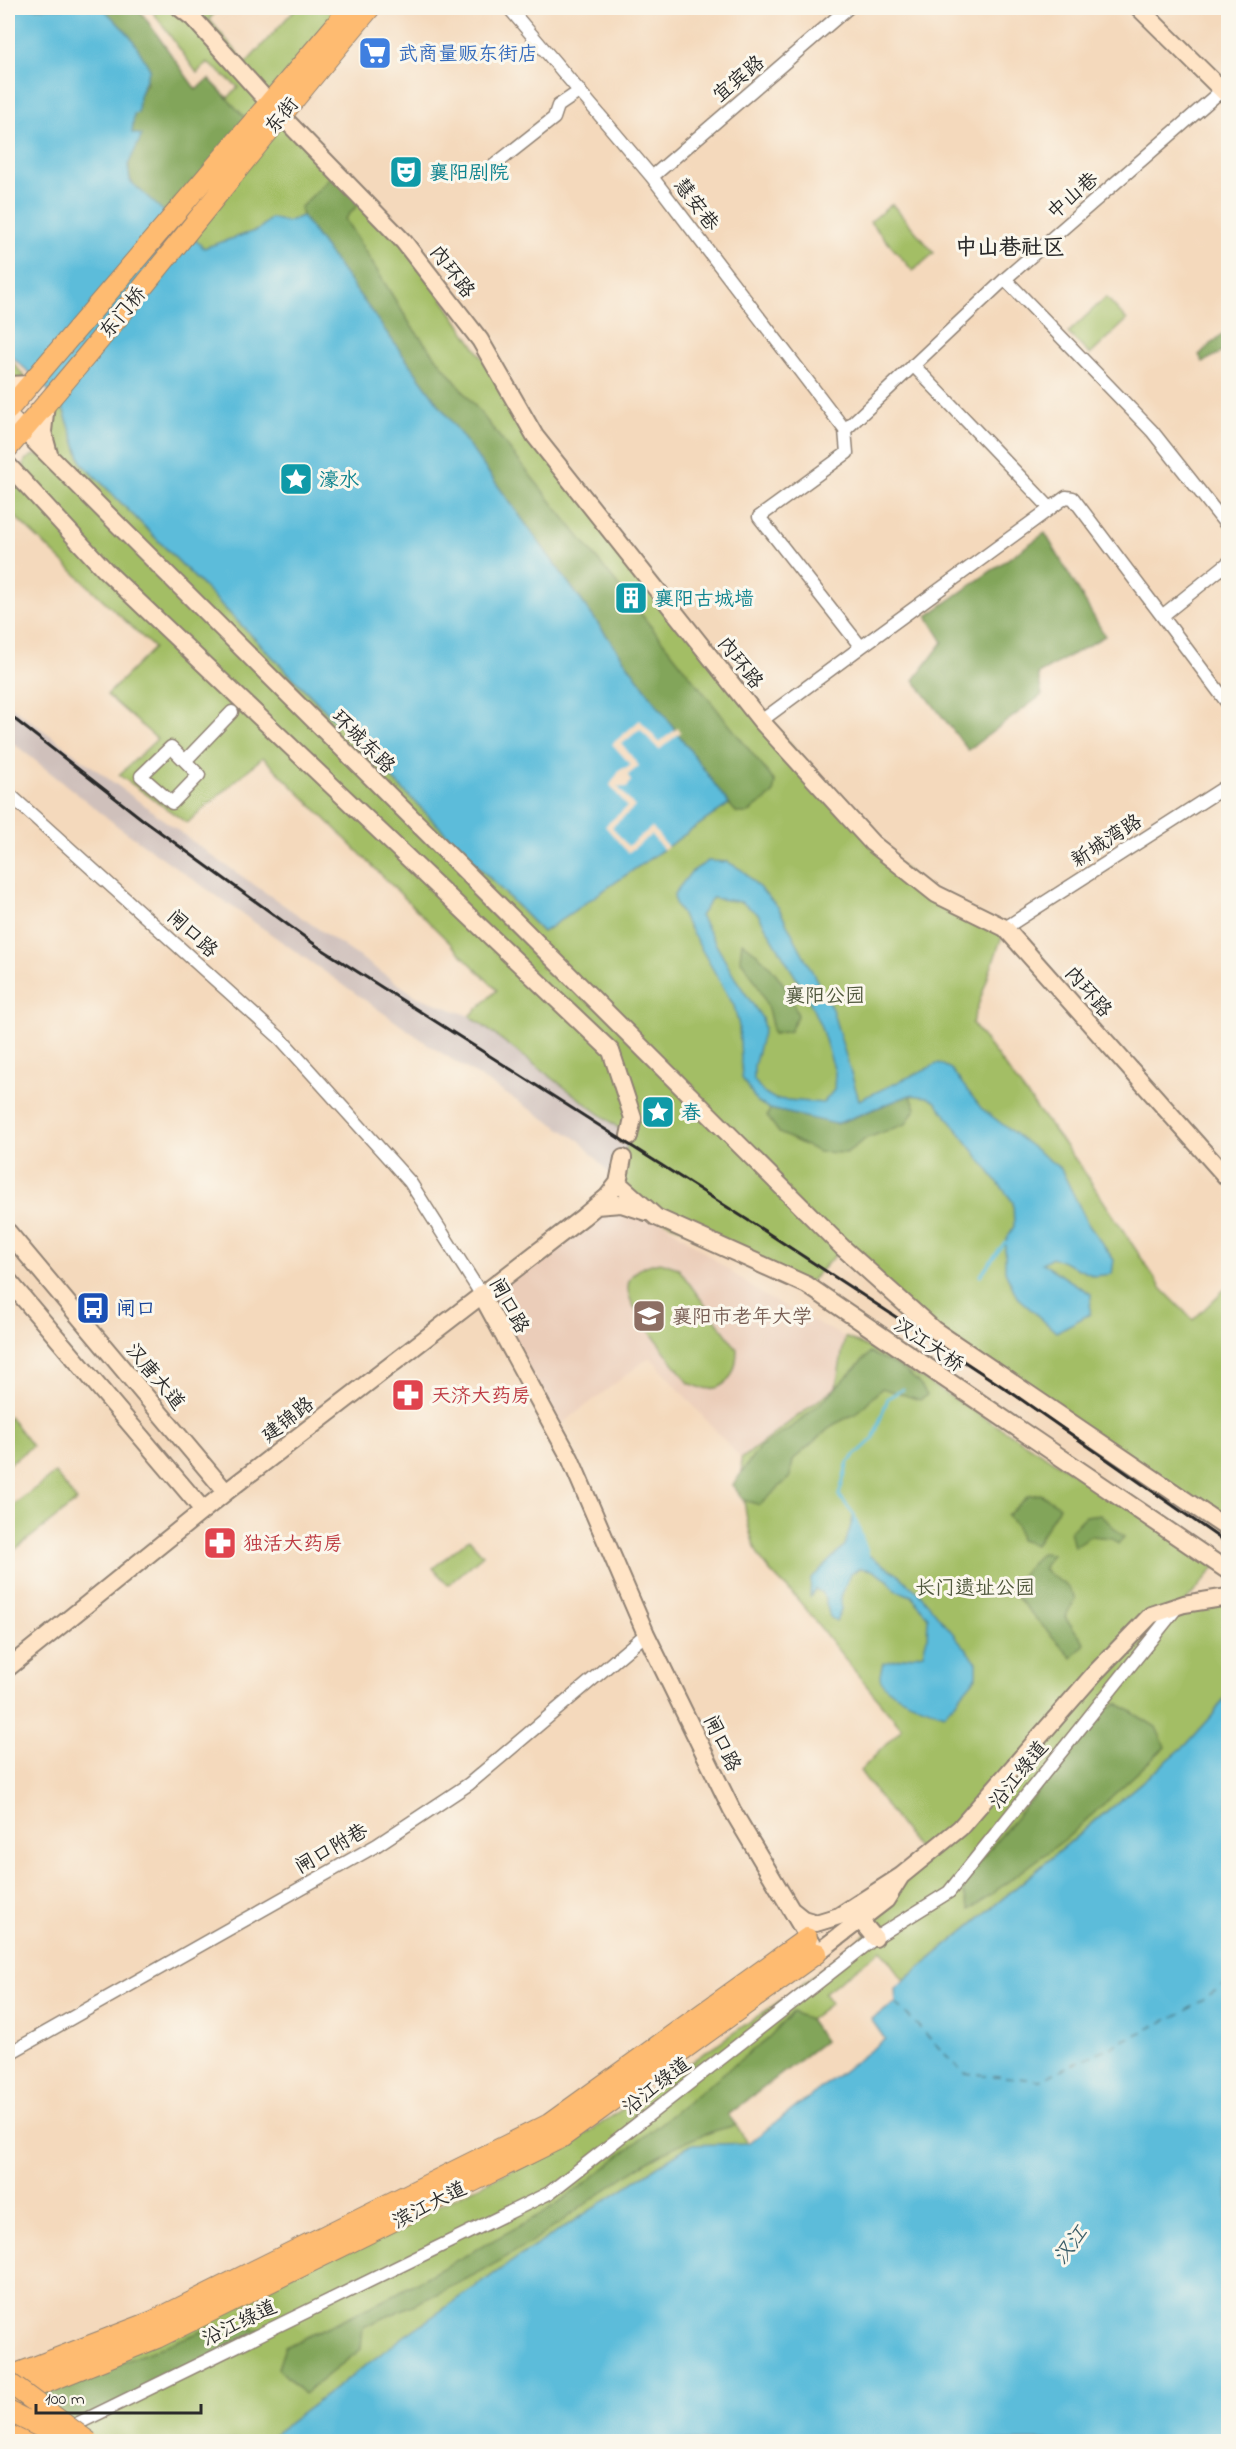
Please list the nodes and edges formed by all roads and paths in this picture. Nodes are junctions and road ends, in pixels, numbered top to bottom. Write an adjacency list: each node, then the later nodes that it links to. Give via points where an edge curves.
1 (180, 8): 9 (main road, 内环路)
2 (350, 8): 9 (main road, 东街)
3 (370, 8): 9 (main road, 东街)
4 (509, 8): 7 (street, 慧安巷)
5 (848, 8): 11 (street, 宜宾路)
6 (1139, 8): 8 (main road)
7 (580, 91): 10 (street, via 558,106 554,118); 11 (street, 慧安巷)
8 (1225, 93): 14 (street, 中山巷)
9 (275, 109): 12 (main road, 东街); 13 (main road, 东街); 33 (main road, 内环路, via 405,242 480,340 535,436)
10 (487, 171)
11 (652, 177): 22 (street, 慧安巷)
12 (178, 210): 16 (main road, 东门桥)
13 (194, 224): 18 (main road, 东门桥)
14 (1005, 279): 15 (street, 中山巷); 27 (street, via 1152,431)
15 (914, 365): 22 (street, 中山巷); 26 (street)
16 (31, 382): 17 (main road); 19 (main road)
17 (8, 385)
18 (48, 400): 21 (main road); 24 (main road, via 43,432)
19 (8, 410)
20 (8, 415): 21 (main road, 环城东路)
21 (23, 430): 23 (main road); 24 (main road, 环城东路)
22 (844, 430): 30 (street, via 847,453 759,517)
23 (8, 448)
24 (50, 458): 38 (main road, 环城东路)
25 (8, 465): 39 (main road, via 105,570 611,1052 633,1118)
26 (1050, 508): 29 (street, via 1066,497 1073,498); 30 (street)
27 (1228, 527)
28 (1228, 563): 29 (street)
29 (1162, 616): 31 (street)
30 (861, 647): 33 (street)
31 (1228, 705)
32 (232, 712): 34 (street)
33 (761, 721): 37 (main road, 内环路, via 872,843 936,894)
34 (185, 760): 34 (street, via 171,747 141,777 172,803 199,775)
35 (1228, 785): 37 (street, 新城湾路)
36 (8, 793): 47 (street, 闸口路, via 281,1039 410,1182)
37 (1005, 927): 41 (main road, 内环路)
38 (691, 1096): 50 (main road, 汉江大桥, via 842,1247 933,1329)
39 (629, 1136)
40 (624, 1158): 42 (main road)
41 (1228, 1179)
42 (618, 1183): 43 (main road, 建锦路); 44 (main road, 汉江大桥)
43 (595, 1206): 44 (main road, via 621,1204); 47 (main road, 建锦路)
44 (656, 1217): 51 (main road, 汉江大桥, via 807,1285)
45 (8, 1232): 48 (main road, 汉唐大道)
46 (8, 1280): 49 (main road)
47 (481, 1294): 48 (main road, 建锦路); 54 (main road, 闸口路, via 570,1458)
48 (226, 1492): 49 (main road, 建锦路)
49 (204, 1510): 55 (main road, 建锦路)
50 (1228, 1529)
51 (1223, 1568)
52 (1228, 1597): 53 (main road)
53 (1178, 1606): 56 (main road, via 1151,1615 960,1828); 59 (street, 沿江绿道, via 949,1892)
54 (646, 1634): 57 (main road, 闸口路, via 732,1810); 61 (street, 闸口附巷, via 469,1784 377,1845)
55 (8, 1668)
56 (901, 1876): 57 (main road, via 839,1916 816,1923 803,1919); 58 (main road, via 886,1900)
57 (789, 1907): 60 (main road, 闸口路)
58 (860, 1920): 59 (main road); 60 (main road)
59 (875, 1938): 67 (street, 沿江绿道, via 549,2193)
60 (812, 1945): 62 (main road, 滨江大道, via 549,2124 153,2321); 64 (main road, 滨江大道, via 561,2138 157,2338)
61 (8, 2054)
62 (76, 2351): 63 (main road); 64 (main road, 滨江大道)
63 (8, 2363)
64 (8, 2392): 68 (main road, bridge); 69 (main road, bridge)
65 (8, 2432): 66 (main road)
66 (26, 2442)
67 (40, 2442)
68 (70, 2442)
69 (89, 2442)

